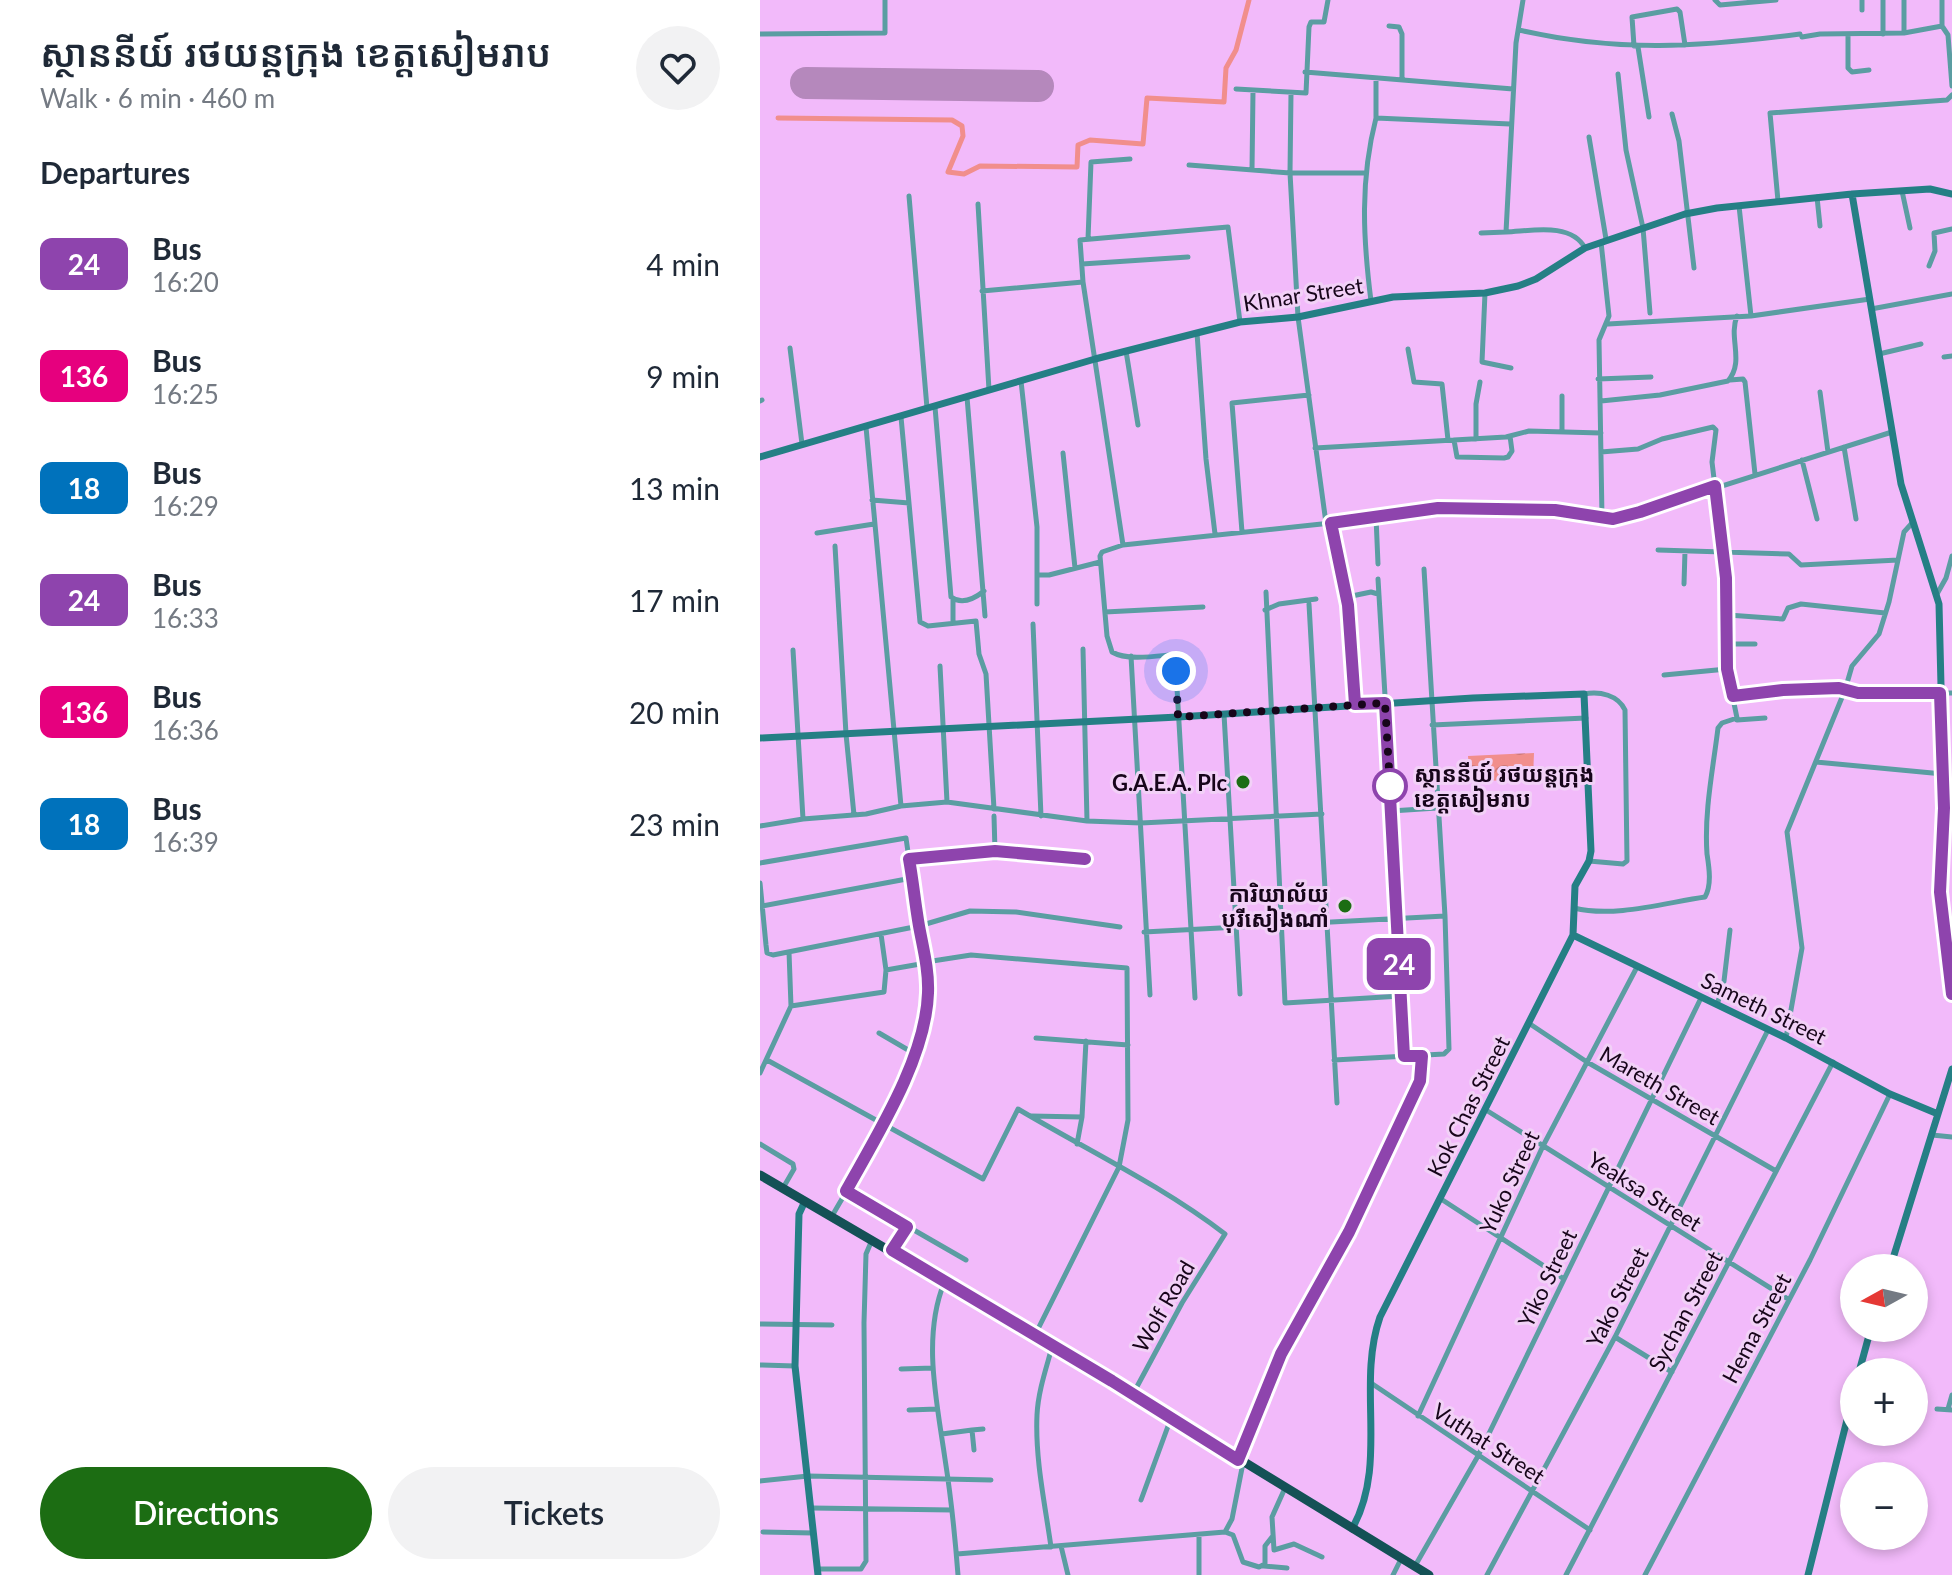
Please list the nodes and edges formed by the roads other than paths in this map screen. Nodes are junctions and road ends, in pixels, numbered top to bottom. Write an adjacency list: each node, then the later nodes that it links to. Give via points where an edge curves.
1 (885, 0): 15 (street, via 885,33)
2 (1328, 0): 22 (street, via 1324,22 1311,22 1309,27)
3 (1523, 0): 13 (street)
4 (1715, 0): 5 (street, via 1720,5)
5 (1776, 0)
6 (1862, 0): 10 (street)
7 (1883, 0): 17 (street)
8 (1904, 0): 14 (street)
9 (1942, 0): 12 (street)
10 (1862, 10)
11 (1389, 26): 25 (street, via 1399,27 1402,34)
12 (1942, 26): 14 (street); 20 (street)
13 (1519, 30): 19 (street); 28 (street)
14 (1904, 33): 17 (street)
15 (760, 34)
16 (1848, 34): 17 (street); 18 (street); 21 (street, via 1848,68)
17 (1883, 34)
18 (1685, 45): 19 (street); 19 (street, via 1677,9 1632,17)
19 (1636, 46): 33 (street)
20 (1951, 47): 26 (street)
21 (1869, 70)
22 (1305, 72): 24 (street); 30 (street, via 1306,93)
23 (1618, 74): 52 (street, via 1626,150)
24 (1376, 78): 25 (street); 34 (street)
25 (1402, 80): 28 (street)
26 (1952, 86)
27 (1236, 89): 29 (street)
28 (1513, 89): 35 (street)
29 (1253, 91): 30 (street); 39 (street)
30 (1291, 93): 40 (street)
31 (1952, 95): 47 (street, via 1947,100 1770,113)
32 (1672, 114): 50 (street)
33 (1649, 117)
34 (1376, 118): 35 (street); 41 (street)
35 (1510, 124): 55 (street)
36 (1589, 137): 58 (street)
37 (1130, 159): 57 (street, via 1091,162)
38 (1189, 165): 39 (street)
39 (1252, 170): 40 (street)
40 (1290, 173): 41 (street); 74 (street)
41 (1365, 173): 69 (street, via 1362,220)
42 (1902, 191): 43 (street, Khnar Street); 44 (street, Khnar Street); 53 (street)
43 (1852, 194): 46 (street, Khnar Street); 68 (street)
44 (1952, 194)
45 (909, 196): 98 (street)
46 (1817, 197): 47 (street, Khnar Street); 51 (street)
47 (1778, 201): 49 (street, Khnar Street)
48 (978, 204): 65 (street)
49 (1739, 206): 50 (street, Khnar Street); 73 (street)
50 (1688, 213): 52 (street, Khnar Street); 63 (street)
51 (1820, 226)
52 (1643, 228): 58 (street, Khnar Street); 71 (street)
53 (1910, 228)
54 (1952, 229): 62 (street, via 1934,233)
55 (1506, 232): 56 (street); 59 (street, via 1566,232 1581,239)
56 (1481, 233)
57 (1088, 239): 61 (street, via 1080,240); 75 (street, via 1228,227)
58 (1604, 240): 59 (street, Khnar Street); 76 (street)
59 (1585, 248): 66 (street, Khnar Street, via 1536,279)
60 (1188, 257): 61 (street)
61 (1082, 264): 64 (street)
62 (1929, 266)
63 (1694, 268)
64 (1083, 282): 65 (street); 85 (street)
65 (982, 291): 92 (street)
66 (1485, 293): 69 (street, Khnar Street); 86 (street, via 1482,364)
67 (1952, 294): 70 (street)
68 (1870, 299): 70 (street); 73 (street)
69 (1371, 301): 74 (street, Khnar Street)
70 (1871, 309): 82 (street)
71 (1650, 313)
72 (1737, 316): 73 (street); 76 (street); 89 (street, via 1737,361)
73 (1751, 316)
74 (1298, 317): 75 (street, Khnar Street); 94 (street)
75 (1240, 322): 77 (street, Khnar Street)
76 (1608, 324): 88 (street, via 1599,340)
77 (1197, 332): 81 (street, Khnar Street); 129 (street)
78 (1921, 344): 82 (street)
79 (790, 348): 108 (street)
80 (1408, 349): 107 (street, via 1414,382 1442,384)
81 (1126, 350): 85 (street, Khnar Street); 100 (street)
82 (1879, 354): 103 (street)
83 (1952, 356): 84 (street)
84 (1944, 357)
85 (1095, 359): 90 (street, Khnar Street); 130 (street)
86 (1511, 368)
87 (1651, 377): 88 (street)
88 (1598, 379): 97 (street)
89 (1730, 380): 97 (street); 116 (street, via 1745,382)
90 (1021, 381): 92 (street, Khnar Street); 141 (street)
91 (1480, 382): 106 (street)
92 (989, 391): 96 (street, Khnar Street)
93 (1820, 392): 112 (street)
94 (1309, 395): 110 (street); 127 (street, via 1232,403)
95 (1562, 396): 102 (street)
96 (967, 397): 98 (street, Khnar Street); 144 (street)
97 (1601, 401): 104 (street)
98 (931, 408): 99 (street, Khnar Street); 149 (street)
99 (901, 417): 101 (street, Khnar Street); 119 (street)
100 (1138, 425)
101 (866, 427): 108 (street, Khnar Street); 118 (street)
102 (1562, 432): 104 (street); 105 (street)
103 (1892, 432): 109 (street); 124 (street)
104 (1601, 433): 111 (street)
105 (1510, 436): 106 (street); 107 (street, via 1512,451 1504,458 1457,457)
106 (1476, 439): 107 (street)
107 (1451, 440): 110 (street)
108 (802, 445): 114 (street, Khnar Street)
109 (1844, 447): 112 (street); 123 (street)
110 (1315, 448): 125 (street)
111 (1601, 452): 117 (street, via 1638,449 1714,427); 121 (street)
112 (1828, 452): 115 (street)
113 (1063, 453): 139 (street)
114 (760, 457)
115 (1802, 460): 116 (street); 122 (street)
116 (1755, 474): 117 (street)
117 (1715, 486): 121 (street, via 1640,512); 134 (street)
118 (872, 500): 119 (street); 126 (street)
119 (909, 503): 159 (street, via 920,622)
120 (1376, 517): 121 (street, via 1438,508 1555,510); 125 (street); 138 (street)
121 (1602, 517)
122 (1817, 519)
123 (1856, 519)
124 (1913, 522): 136 (street, via 1905,528); 147 (street)
125 (1328, 523): 127 (street); 148 (street)
126 (874, 524): 128 (street); 192 (street)
127 (1242, 532): 129 (street)
128 (817, 533)
129 (1215, 534): 130 (street)
130 (1123, 545): 137 (street, via 1102,552)
131 (835, 546): 193 (street)
132 (1658, 550): 133 (street)
133 (1685, 551): 134 (street); 143 (street)
134 (1724, 552): 136 (street, via 1789,554 1801,565); 157 (street)
135 (1952, 556): 147 (street)
136 (1898, 560): 156 (street)
137 (1100, 562): 139 (street); 155 (street)
138 (1378, 564)
139 (1075, 568): 141 (street)
140 (1424, 569): 176 (street)
141 (1039, 575): 151 (street)
142 (1378, 579): 146 (street)
143 (1684, 584)
144 (984, 591): 149 (street, via 972,599); 158 (street)
145 (1266, 592): 154 (street)
146 (1378, 594): 148 (street); 177 (street)
147 (1937, 594): 172 (street)
148 (1347, 597): 178 (street)
149 (953, 599): 159 (street)
150 (1316, 599): 154 (street)
151 (1037, 604)
152 (1309, 604): 179 (street)
153 (1203, 607): 155 (street)
154 (1265, 610): 180 (street)
155 (1105, 612): 166 (street, via 1109,647 1118,656)
156 (1885, 613): 157 (street, via 1801,604 1788,608 1783,619); 171 (street, via 1879,634 1852,666)
157 (1728, 615): 161 (street)
158 (985, 616)
159 (953, 623): 189 (street, via 976,621)
160 (1033, 624): 188 (street)
161 (1726, 644): 162 (street); 168 (street)
162 (1755, 644)
163 (1083, 649): 187 (street)
164 (793, 650): 194 (street)
165 (1180, 654): 166 (street)
166 (1131, 656): 183 (street)
167 (940, 666): 191 (street)
168 (1727, 669): 170 (street); 175 (street)
169 (1176, 671): 182 (street)
170 (1664, 675)
171 (1845, 690): 172 (street); 175 (street); 196 (street)
172 (1940, 693): 173 (street); 197 (street)
173 (1952, 693)
174 (1584, 694): 176 (street); 184 (street, Kok Chas Street); 217 (street, via 1610,696 1625,710 1627,861)
175 (1733, 696): 186 (street)
176 (1431, 701): 177 (street); 190 (street)
177 (1385, 703): 178 (street); 202 (street)
178 (1355, 704): 179 (street)
179 (1315, 707): 180 (street); 203 (street)
180 (1269, 709): 181 (street); 207 (street)
181 (1224, 713): 182 (street); 209 (street)
182 (1178, 717): 183 (street); 211 (street)
183 (1135, 718): 187 (street); 212 (street)
184 (1587, 718): 190 (street); 217 (street, Kok Chas Street)
185 (1765, 718): 186 (street)
186 (1737, 720): 222 (street, via 1718,728 1705,897 1615,910)
187 (1084, 721): 188 (street); 210 (street)
188 (1036, 723): 189 (street); 206 (street)
189 (990, 725): 191 (street); 201 (street)
190 (1432, 725): 200 (street)
191 (944, 728): 192 (street); 198 (street)
192 (894, 731): 193 (street); 199 (street)
193 (846, 734): 194 (street); 204 (street)
194 (798, 736): 195 (street); 208 (street)
195 (760, 738)
196 (1816, 762): 197 (street); 252 (street, via 1787,832 1802,948)
197 (1944, 774): 240 (street, via 1940,892)
198 (947, 802): 199 (street); 201 (street)
199 (901, 806): 204 (street)
200 (1437, 808): 202 (street); 223 (street)
201 (994, 809): 206 (street)
202 (1391, 811): 224 (street)
203 (1322, 814): 207 (street); 225 (street)
204 (854, 815): 208 (street)
205 (994, 816): 214 (street)
206 (1041, 816): 210 (street)
207 (1276, 817): 209 (street); 226 (street)
208 (803, 819): 213 (street)
209 (1231, 819): 211 (street); 229 (street)
210 (1087, 821): 212 (street)
211 (1183, 822): 212 (street); 230 (street)
212 (1141, 823): 232 (street)
213 (760, 826)
214 (995, 851): 215 (street); 216 (street)
215 (909, 859): 218 (street, via 903,837); 219 (street)
216 (1085, 859)
217 (1589, 861): 222 (street, Kok Chas Street, via 1575,886)
218 (760, 863)
219 (912, 878): 221 (street); 227 (street)
220 (760, 883): 221 (street)
221 (762, 906): 235 (street, via 767,953)
222 (1574, 908): 234 (street, Kok Chas Street)
223 (1445, 916): 224 (street); 257 (street, via 1449,1049)
224 (1397, 919): 225 (street); 242 (street)
225 (1328, 923): 226 (street); 245 (street)
226 (1280, 925): 229 (street); 245 (street, via 1285,1003)
227 (919, 926): 228 (street, via 986,911); 233 (street); 236 (street)
228 (1120, 927)
229 (1238, 927): 230 (street); 239 (street)
230 (1190, 929): 232 (street); 243 (street)
231 (1730, 930): 246 (street)
232 (1144, 932): 241 (street)
233 (881, 934): 235 (street); 238 (street)
234 (1573, 935): 237 (street, Sameth Street); 248 (street, Kok Chas Street)
235 (789, 952): 247 (street)
236 (926, 963): 238 (street); 254 (street, via 971,955 1126,966); 255 (street, via 927,1003)
237 (1638, 966): 244 (street, Sameth Street); 260 (street, Yuko Street)
238 (886, 970): 247 (street, via 886,991)
239 (1240, 994)
240 (1952, 994)
241 (1150, 995)
242 (1401, 996): 245 (street); 256 (street)
243 (1195, 998)
244 (1701, 998): 246 (street, Sameth Street); 265 (street, Yiko Street)
245 (1331, 999): 259 (street)
246 (1717, 1005): 249 (street, Sameth Street)
247 (791, 1006): 258 (street)
248 (1530, 1024): 260 (street, Mareth Street); 267 (street, Kok Chas Street)
249 (1768, 1030): 252 (street, Sameth Street); 272 (street, Yako Street)
250 (879, 1033): 255 (street)
251 (1036, 1038): 253 (street)
252 (1786, 1038): 261 (street, Sameth Street)
253 (1086, 1041): 254 (street); 270 (street)
254 (1128, 1045): 278 (street, via 1128,1120)
255 (915, 1054): 271 (street)
256 (1404, 1056): 257 (street); 259 (street)
257 (1422, 1056): 324 (street, via 1418,1090 1349,1232 1281,1354)
258 (767, 1060): 263 (street); 271 (street)
259 (1334, 1060): 266 (street)
260 (1587, 1062): 265 (street, Mareth Street); 277 (street, Yuko Street)
261 (1833, 1062): 264 (street, Sameth Street); 279 (street, Sychan Street)
262 (1952, 1069): 268 (street)
263 (760, 1073)
264 (1890, 1094): 268 (street, Sameth Street); 297 (street, Hema Street)
265 (1654, 1099): 272 (street, Mareth Street); 281 (street, Yiko Street)
266 (1337, 1103)
267 (1486, 1110): 277 (street, Yeaksa Street); 284 (street, Kok Chas Street)
268 (1938, 1114): 273 (street)
269 (1030, 1116): 270 (street); 271 (street, via 1018,1109 983,1179); 276 (street)
270 (1082, 1117): 276 (street)
271 (883, 1125): 283 (street)
272 (1714, 1135): 279 (street, Mareth Street); 287 (street, Yako Street)
273 (1932, 1135): 274 (street); 292 (street)
274 (1952, 1137)
275 (760, 1144): 282 (street, via 793,1164)
276 (1077, 1144): 278 (street)
277 (1543, 1146): 281 (street, Yeaksa Street); 289 (street, Yuko Street)
278 (1119, 1167): 301 (street); 310 (street, Wolf Road, via 1225,1234)
279 (1776, 1171): 294 (street, Sychan Street)
280 (760, 1175): 282 (highway)
281 (1609, 1187): 287 (street, Yeaksa Street); 295 (street, Yiko Street)
282 (783, 1188): 285 (highway)
283 (846, 1191): 286 (street); 288 (street)
284 (1441, 1199): 289 (street); 309 (street, Kok Chas Street, via 1380,1317 1373,1337)
285 (805, 1201): 286 (highway); 299 (street, via 799,1214)
286 (832, 1216): 290 (highway)
287 (1671, 1226): 294 (street, Yeaksa Street); 302 (street, Yako Street)
288 (907, 1227): 291 (street); 293 (street)
289 (1501, 1238): 295 (street); 316 (street, Yuko Street)
290 (872, 1239): 291 (highway); 326 (street, via 866,1254)
291 (892, 1250): 296 (highway)
292 (1894, 1254)
293 (966, 1260)
294 (1728, 1264): 297 (street, Yeaksa Street); 308 (street, Sychan Street)
295 (1564, 1279): 323 (street, Yiko Street)
296 (944, 1281): 301 (highway); 306 (street, via 938,1296)
297 (1788, 1299): 360 (street, Hema Street)
298 (760, 1324): 299 (street)
299 (796, 1324): 300 (street); 305 (street)
300 (832, 1325)
301 (1035, 1335): 303 (highway)
302 (1615, 1337): 308 (street); 331 (street, Yako Street)
303 (1053, 1345): 310 (highway); 344 (street, via 1037,1415)
304 (760, 1365): 305 (street)
305 (795, 1366): 325 (street)
306 (933, 1368): 307 (street); 312 (street)
307 (901, 1369)
308 (1672, 1372): 337 (street, Sychan Street)
309 (1371, 1383): 316 (street, Vuthat Street); 336 (street, Kok Chas Street, via 1371,1475)
310 (1133, 1394): 317 (highway)
311 (1952, 1395): 315 (street)
312 (937, 1409): 314 (street); 320 (street)
313 (1937, 1409): 315 (street)
314 (909, 1410)
315 (1950, 1410)
316 (1418, 1416): 323 (street, Vuthat Street)
317 (1171, 1418): 324 (highway); 332 (street)
318 (983, 1429): 319 (street)
319 (972, 1430): 320 (street); 322 (street)
320 (942, 1434): 327 (street)
321 (1840, 1446): 361 (street)
322 (974, 1450)
323 (1478, 1456): 331 (street, Vuthat Street); 350 (street, Yiko Street)
324 (1241, 1462): 330 (highway); 339 (street)
325 (808, 1476): 326 (street); 329 (street); 333 (street)
326 (865, 1477): 327 (street); 334 (street)
327 (948, 1480): 328 (street); 335 (street)
328 (991, 1480)
329 (760, 1481)
330 (1285, 1488): 336 (highway); 342 (street, via 1272,1517)
331 (1534, 1492): 337 (street, Vuthat Street); 358 (street, Yako Street)
332 (1141, 1500)
333 (812, 1508): 334 (street); 340 (street)
334 (866, 1509): 335 (street); 352 (street, via 864,1568)
335 (952, 1510): 346 (street)
336 (1352, 1529): 348 (highway)
337 (1590, 1530): 359 (street, Sychan Street)
338 (763, 1532): 340 (street)
339 (1225, 1532): 341 (street); 349 (street, via 1233,1535 1246,1564)
340 (813, 1533): 352 (street)
341 (1199, 1535): 343 (street); 355 (street)
342 (1272, 1537): 345 (street); 349 (street, via 1265,1546)
343 (1061, 1546): 344 (street); 354 (street)
344 (1051, 1547): 346 (street)
345 (1274, 1550): 347 (street, via 1294,1544); 349 (street)
346 (957, 1554): 353 (street)
347 (1322, 1557)
348 (1401, 1559): 350 (highway); 356 (street)
349 (1265, 1563): 351 (street)
350 (1414, 1566): 357 (highway)
351 (1287, 1568)
352 (818, 1572)
353 (958, 1575)
354 (1068, 1575)
355 (1199, 1575)
356 (1393, 1575)
357 (1429, 1575)
358 (1487, 1575)
359 (1566, 1575)
360 (1645, 1575)
361 (1808, 1575)

